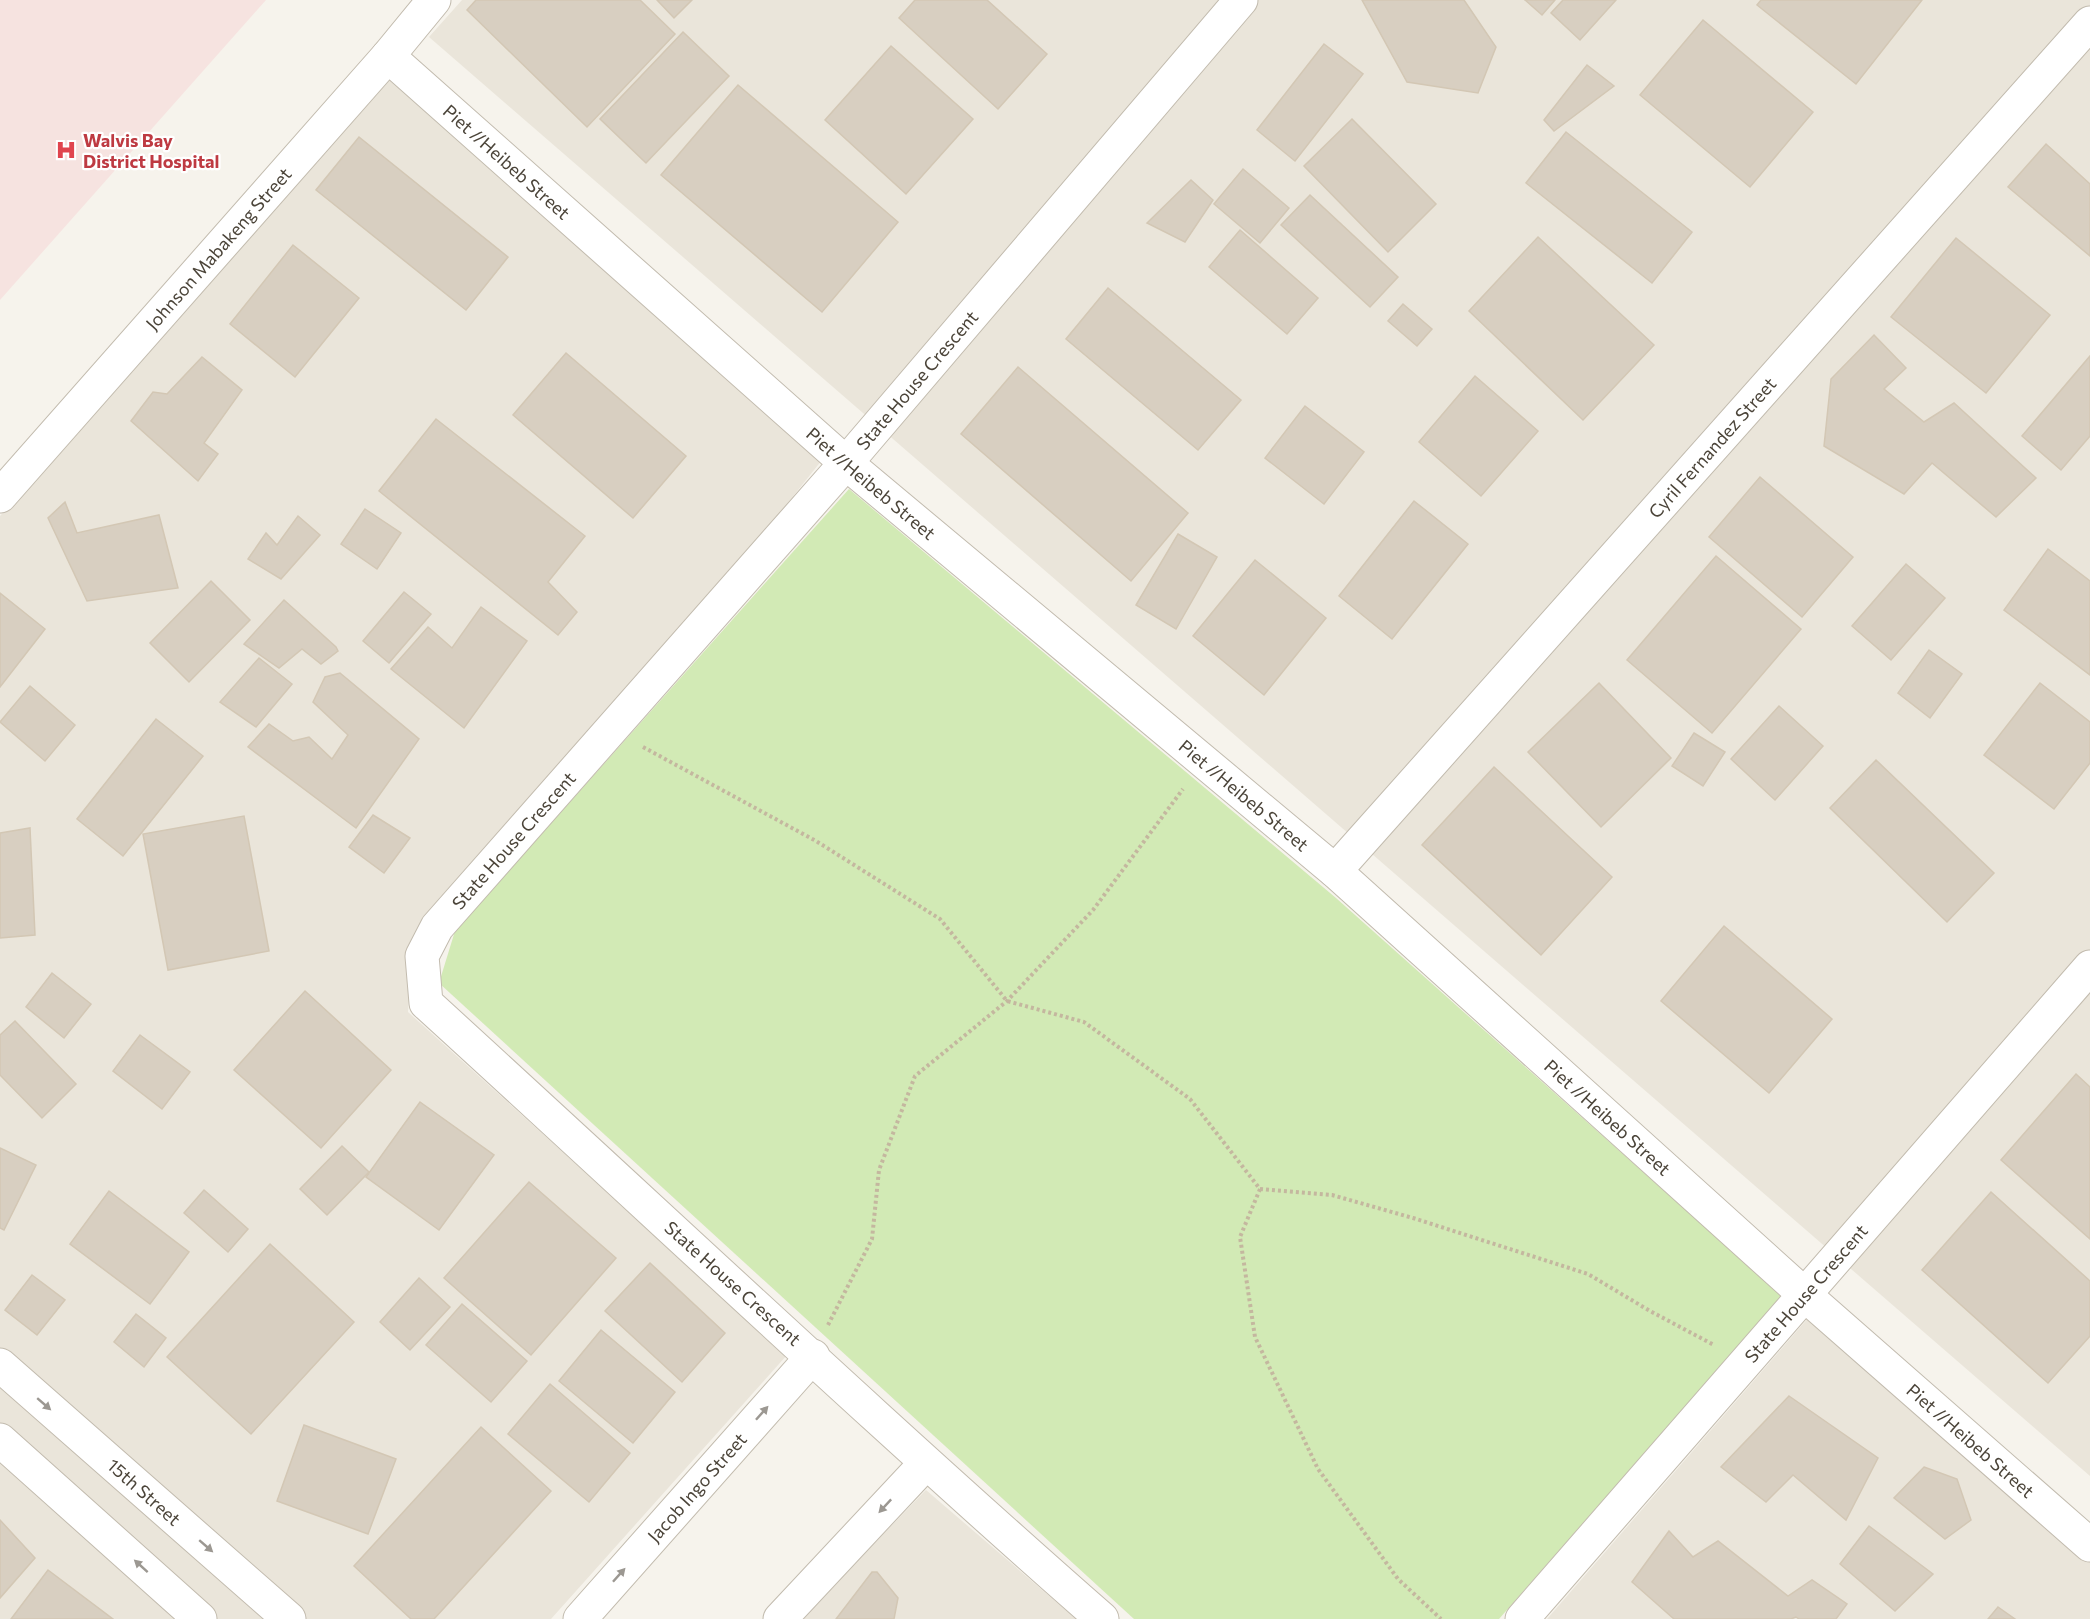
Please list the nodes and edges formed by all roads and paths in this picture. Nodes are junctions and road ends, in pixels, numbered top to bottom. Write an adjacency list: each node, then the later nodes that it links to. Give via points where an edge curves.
1 (434, 0): 4 (street, Johnson Mabakeng Street)
2 (1241, 0): 5 (street, State House Crescent)
3 (2090, 24): 9 (street, Cyril Fernandez Street)
4 (388, 56): 5 (street, Piet //Heibeb Street); 6 (street, Johnson Mabakeng Street)
5 (846, 463): 7 (street, State House Crescent); 8 (street, Piet //Heibeb Street)
6 (0, 496)
7 (610, 730): 11 (path, via 816,841 940,918); 14 (street, State House Crescent, via 437,927 422,956 426,1003)
8 (1203, 762): 9 (street, Piet //Heibeb Street); 11 (path, via 1093,910)
9 (1335, 871): 13 (street, Piet //Heibeb Street)
10 (2090, 967): 13 (street, State House Crescent)
11 (1007, 1001): 12 (path, via 1084,1022 1191,1099); 14 (path, via 915,1076 879,1170 872,1239)
12 (1260, 1190): 15 (path, via 1332,1195 1588,1274); 25 (path, via 1240,1237 1255,1336 1318,1469 1398,1579)
13 (1806, 1296): 15 (street, State House Crescent); 19 (street, Piet //Heibeb Street)
14 (813, 1356): 18 (street, State House Crescent); 22 (street, Jacob Ingo Street, one-way to 14)
15 (1747, 1363): 26 (street, State House Crescent)
16 (0, 1365): 21 (street, 15th Street, one-way to 21)
17 (0, 1440): 20 (street, one-way to 17)
18 (926, 1464): 23 (street, one-way to 23); 24 (street, State House Crescent)
19 (2090, 1545)
20 (200, 1619)
21 (289, 1619)
22 (580, 1619)
23 (780, 1619)
24 (1102, 1619)
25 (1440, 1619)
26 (1522, 1619)

